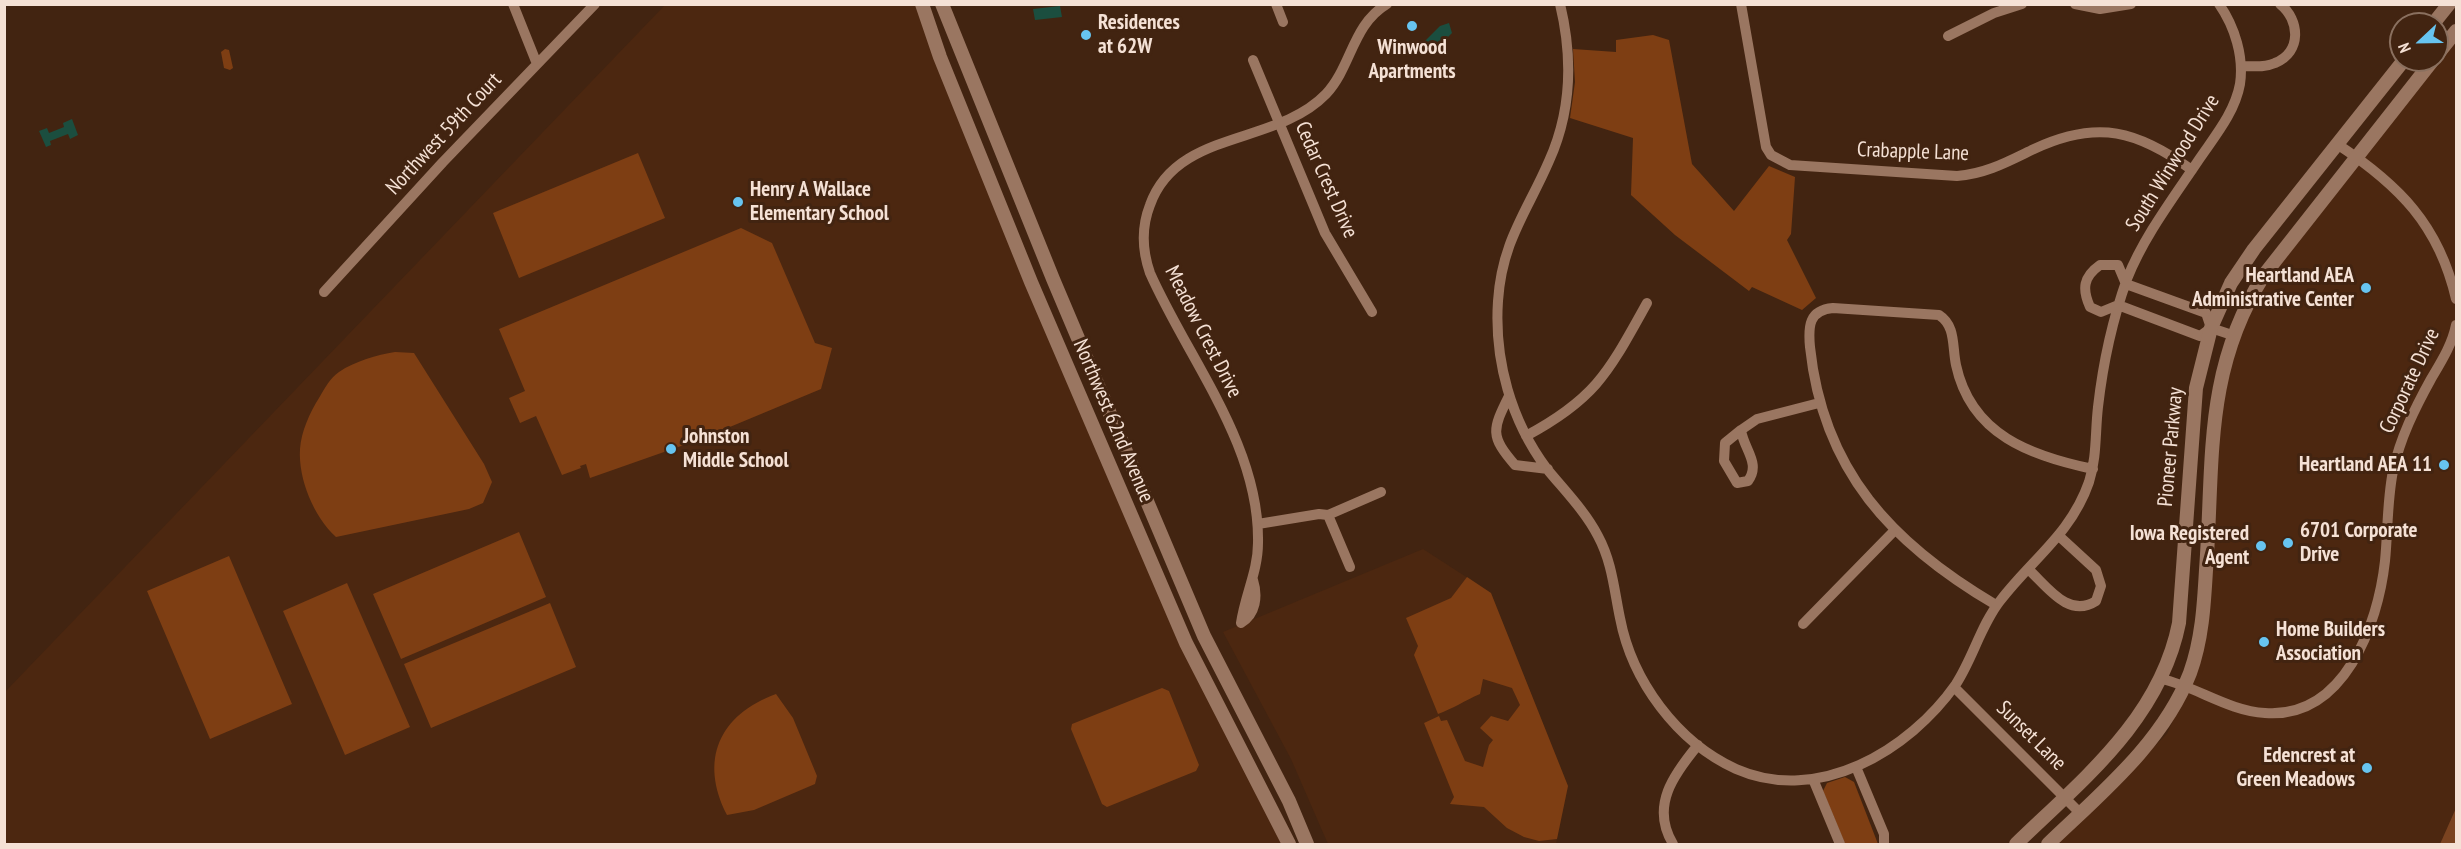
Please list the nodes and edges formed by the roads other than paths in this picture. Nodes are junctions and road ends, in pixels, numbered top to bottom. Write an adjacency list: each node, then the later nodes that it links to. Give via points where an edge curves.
1 (513, 4): 17 (street)
2 (594, 4): 17 (street, Northwest 59th Court)
3 (922, 4): 58 (street, Northwest 62nd Avenue, via 1031,282 1186,643)
4 (942, 4): 59 (street, Northwest 62nd Avenue, via 1204,636)
5 (1276, 4): 14 (street)
6 (1387, 4): 21 (street, Meadow Crest Drive, via 1358,33 1340,75 1326,93 1310,108)
7 (1560, 4): 34 (street, via 1569,60 1562,126 1547,167 1514,230 1498,298 1499,348)
8 (1741, 4): 24 (street, Crabapple Lane, via 1766,147 1781,162 1975,175 2071,135 2097,132 2124,134 2149,142)
9 (2022, 4): 15 (street)
10 (2075, 4): 11 (street, via 2100,9)
11 (2131, 4)
12 (2219, 4): 18 (street, South Winwood Drive, via 2237,41)
13 (2280, 4): 18 (street, via 2293,18 2296,28 2292,48 2277,63)
14 (1283, 22)
15 (1948, 36)
16 (1254, 60): 21 (street, Cedar Crest Drive)
17 (537, 64): 26 (street, Northwest 59th Court)
18 (2241, 66): 24 (street, South Winwood Drive, via 2240,86 2230,113)
19 (2394, 72): 22 (street, Pioneer Parkway)
20 (2423, 72): 23 (street, Pioneer Parkway)
21 (1280, 124): 30 (street, Cedar Crest Drive, via 1325,233); 42 (street, Meadow Crest Drive, via 1208,148 1181,162 1152,198 1143,244 1150,273 1245,460)
22 (2337, 144): 23 (street); 32 (street, Pioneer Parkway, via 2231,283)
23 (2356, 156): 27 (street, via 2398,191 2423,219 2445,260); 33 (street, Pioneer Parkway, via 2264,275)
24 (2192, 170): 25 (street, South Winwood Drive, via 2158,222)
25 (2126, 284): 29 (street); 29 (street, via 2118,265 2100,265 2089,272 2084,284 2091,307 2101,312); 32 (street, via 2206,313)
26 (324, 292)
27 (2457, 299)
28 (1647, 303): 37 (street, via 1596,387 1566,414)
29 (2118, 305): 32 (street, via 2200,336); 39 (street, via 2103,364)
30 (1372, 312)
31 (2457, 326): 51 (street, Corporate Drive, via 2400,444 2389,493 2382,584 2368,629 2343,676 2322,698 2281,713 2251,711)
32 (2211, 328): 33 (street); 50 (street, Pioneer Parkway, via 2196,388 2179,623)
33 (2232, 334): 51 (street, Pioneer Parkway, via 2216,402 2203,620)
34 (1509, 396): 37 (street); 38 (street, via 1496,423 1498,446 1515,465)
35 (1819, 403): 36 (street, via 1757,419); 39 (street, via 1808,326 1813,315 1833,308 1939,315 1950,327 1960,379 1972,404 1988,424 2032,453); 43 (street, via 1828,430 1858,488)
36 (1741, 430)
37 (1526, 436): 38 (street)
38 (1548, 469): 53 (street, via 1579,506 1600,540 1613,576 1625,640 1644,682 1671,719)
39 (2093, 469): 44 (street, via 2079,506)
40 (1381, 492): 41 (street)
41 (1328, 515): 42 (street); 45 (street)
42 (1258, 524): 47 (street, Meadow Crest Drive)
43 (1894, 531): 48 (street, via 1958,582); 49 (street)
44 (2059, 536): 46 (street); 46 (street, via 2096,570 2101,586 2096,601 2081,607 2067,605)
45 (1350, 567)
46 (2028, 569): 48 (street)
47 (1253, 580)
48 (1996, 605): 52 (street)
49 (1803, 624)
50 (2162, 679): 51 (street, Corporate Drive); 56 (street, Pioneer Parkway, via 2132,727)
51 (2185, 684): 57 (street, Pioneer Parkway, via 2147,745)
52 (1954, 687): 54 (street, via 1901,740); 56 (street, Sunset Lane)
53 (1698, 745): 55 (street, via 1737,769 1758,776 1791,781); 60 (street, via 1666,792 1664,817)
54 (1856, 767): 55 (street); 62 (street, via 1884,834)
55 (1813, 779): 61 (street)
56 (2064, 797): 57 (street, Sunset Lane); 63 (street, Pioneer Parkway)
57 (2080, 813): 64 (street, Pioneer Parkway)
58 (1289, 844)
59 (1307, 844)
60 (1672, 844)
61 (1840, 844)
62 (1884, 844)
63 (2016, 844)
64 (2048, 844)

